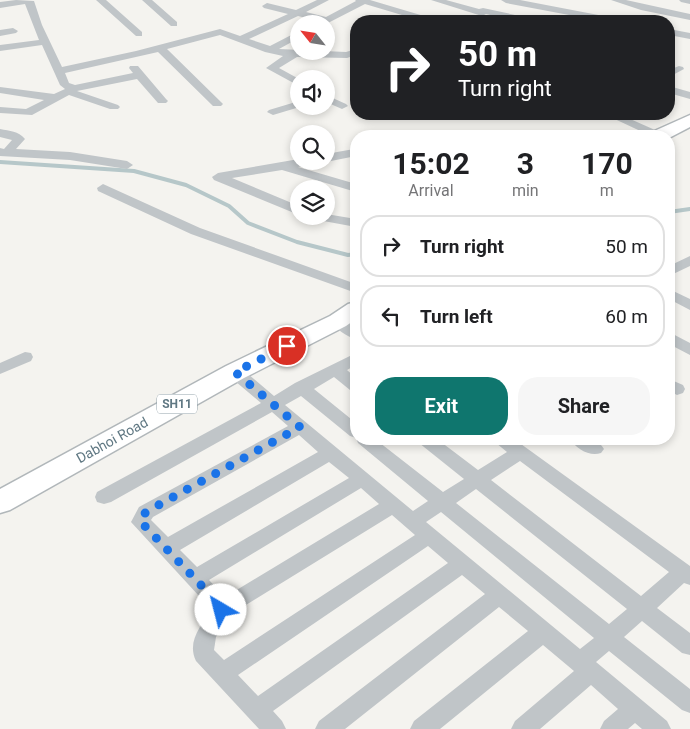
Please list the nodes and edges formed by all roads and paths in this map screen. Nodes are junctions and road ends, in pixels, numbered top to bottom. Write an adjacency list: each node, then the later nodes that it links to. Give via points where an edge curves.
1 (101, 0): 32 (street)
2 (147, 0): 27 (street)
3 (324, 0): 17 (street)
4 (388, 0): 8 (street)
5 (506, 0): 12 (street)
6 (684, 0): 10 (street)
7 (28, 1): 13 (street); 34 (street)
8 (364, 1): 19 (street); 24 (street)
9 (436, 1): 16 (street); 20 (street)
10 (690, 1)
11 (490, 3): 16 (street)
12 (536, 3): 15 (street); 23 (street)
13 (0, 5)
14 (267, 6): 17 (street)
15 (614, 7): 25 (street, via 644,8)
16 (482, 12): 21 (street); 22 (street)
17 (298, 13): 18 (street); 35 (street)
18 (304, 15)
19 (408, 15)
20 (413, 15)
21 (479, 15)
22 (494, 15)
23 (520, 15)
24 (335, 16)
25 (690, 17)
26 (675, 22): 28 (street)
27 (174, 24)
28 (690, 25)
29 (13, 31): 30 (street)
30 (0, 33)
31 (675, 33): 33 (street)
32 (139, 34)
33 (690, 36)
34 (43, 38): 37 (street); 38 (street); 47 (street)
35 (241, 39): 39 (street, via 220,32); 40 (street)
36 (290, 39): 40 (street)
37 (0, 40)
38 (0, 48)
39 (160, 48): 44 (street); 58 (street)
40 (269, 50): 41 (street)
41 (290, 53)
42 (335, 54): 43 (street)
43 (350, 54)
44 (125, 56): 47 (street); 49 (street)
45 (290, 57): 50 (street, via 272,68)
46 (679, 69): 48 (street)
47 (59, 70): 52 (street, via 65,85)
48 (675, 71)
49 (140, 75): 52 (street); 56 (street)
50 (290, 78)
51 (0, 90): 55 (street)
52 (72, 90): 55 (street); 60 (street, via 80,96)
53 (675, 91): 54 (street)
54 (690, 96)
55 (56, 98): 62 (street, via 28,113)
56 (162, 101)
57 (335, 102): 59 (street)
58 (218, 104)
59 (342, 106)
60 (114, 107)
61 (290, 107): 63 (street)
62 (0, 110)
63 (273, 112)
64 (623, 120): 66 (street)
65 (690, 120): 67 (main road)
66 (646, 130)
67 (671, 130)
68 (690, 132): 70 (main road)
69 (0, 133): 71 (street, via 13,135 19,140)
70 (675, 141)
71 (3, 152): 75 (street, via 70,156)
72 (350, 154): 73 (street)
73 (335, 156)
74 (290, 165): 76 (street)
75 (127, 166)
76 (282, 166): 77 (street); 79 (street, via 218,177)
77 (350, 186)
78 (102, 188): 84 (street, via 138,208 187,228)
79 (290, 207)
80 (335, 219): 81 (street)
81 (350, 222)
82 (690, 260): 83 (street)
83 (675, 269)
84 (350, 287)
85 (675, 296): 86 (street)
86 (690, 305)
87 (350, 321): 94 (main road, Dabhoi Road / SH11)
88 (675, 341): 89 (street)
89 (690, 350)
90 (25, 357): 92 (street)
91 (350, 361): 93 (street)
92 (0, 369)
93 (335, 369): 95 (street); 96 (street)
94 (235, 372): 97 (street); 110 (main road, Dabhoi Road / SH11)
95 (350, 381)
96 (301, 387): 97 (street); 99 (street)
97 (271, 403): 98 (street); 109 (street)
98 (300, 427): 106 (street); 115 (street, via 146,512 141,522)
99 (350, 427)
100 (371, 445): 111 (street)
101 (433, 445): 108 (street)
102 (511, 445): 105 (street)
103 (589, 445): 104 (street)
104 (595, 449)
105 (521, 452): 108 (street); 117 (street)
106 (330, 453): 107 (street); 115 (street)
107 (362, 479): 112 (street); 118 (street)
108 (478, 480): 111 (street); 121 (street)
109 (104, 497)
110 (0, 502)
111 (442, 502): 113 (street); 123 (street)
112 (393, 505): 113 (street); 120 (street)
113 (412, 521): 114 (street)
114 (429, 535): 116 (street); 126 (street)
115 (166, 548): 118 (street)
116 (462, 564): 119 (street); 129 (street)
117 (687, 574): 121 (street)
118 (195, 578): 120 (street)
119 (499, 595): 122 (street); 131 (street)
120 (221, 610): 126 (street, via 205,636 202,648)
121 (643, 610): 123 (street); 124 (street)
122 (543, 632): 125 (street); 132 (street)
123 (611, 637): 125 (street); 127 (street)
124 (690, 646)
125 (586, 667): 128 (street); 133 (street)
126 (222, 674): 129 (street)
127 (690, 703)
128 (635, 708): 134 (street); 135 (street)
129 (256, 710): 130 (street)
130 (274, 729)
131 (327, 729)
132 (422, 729)
133 (523, 729)
134 (612, 729)
135 (659, 729)

